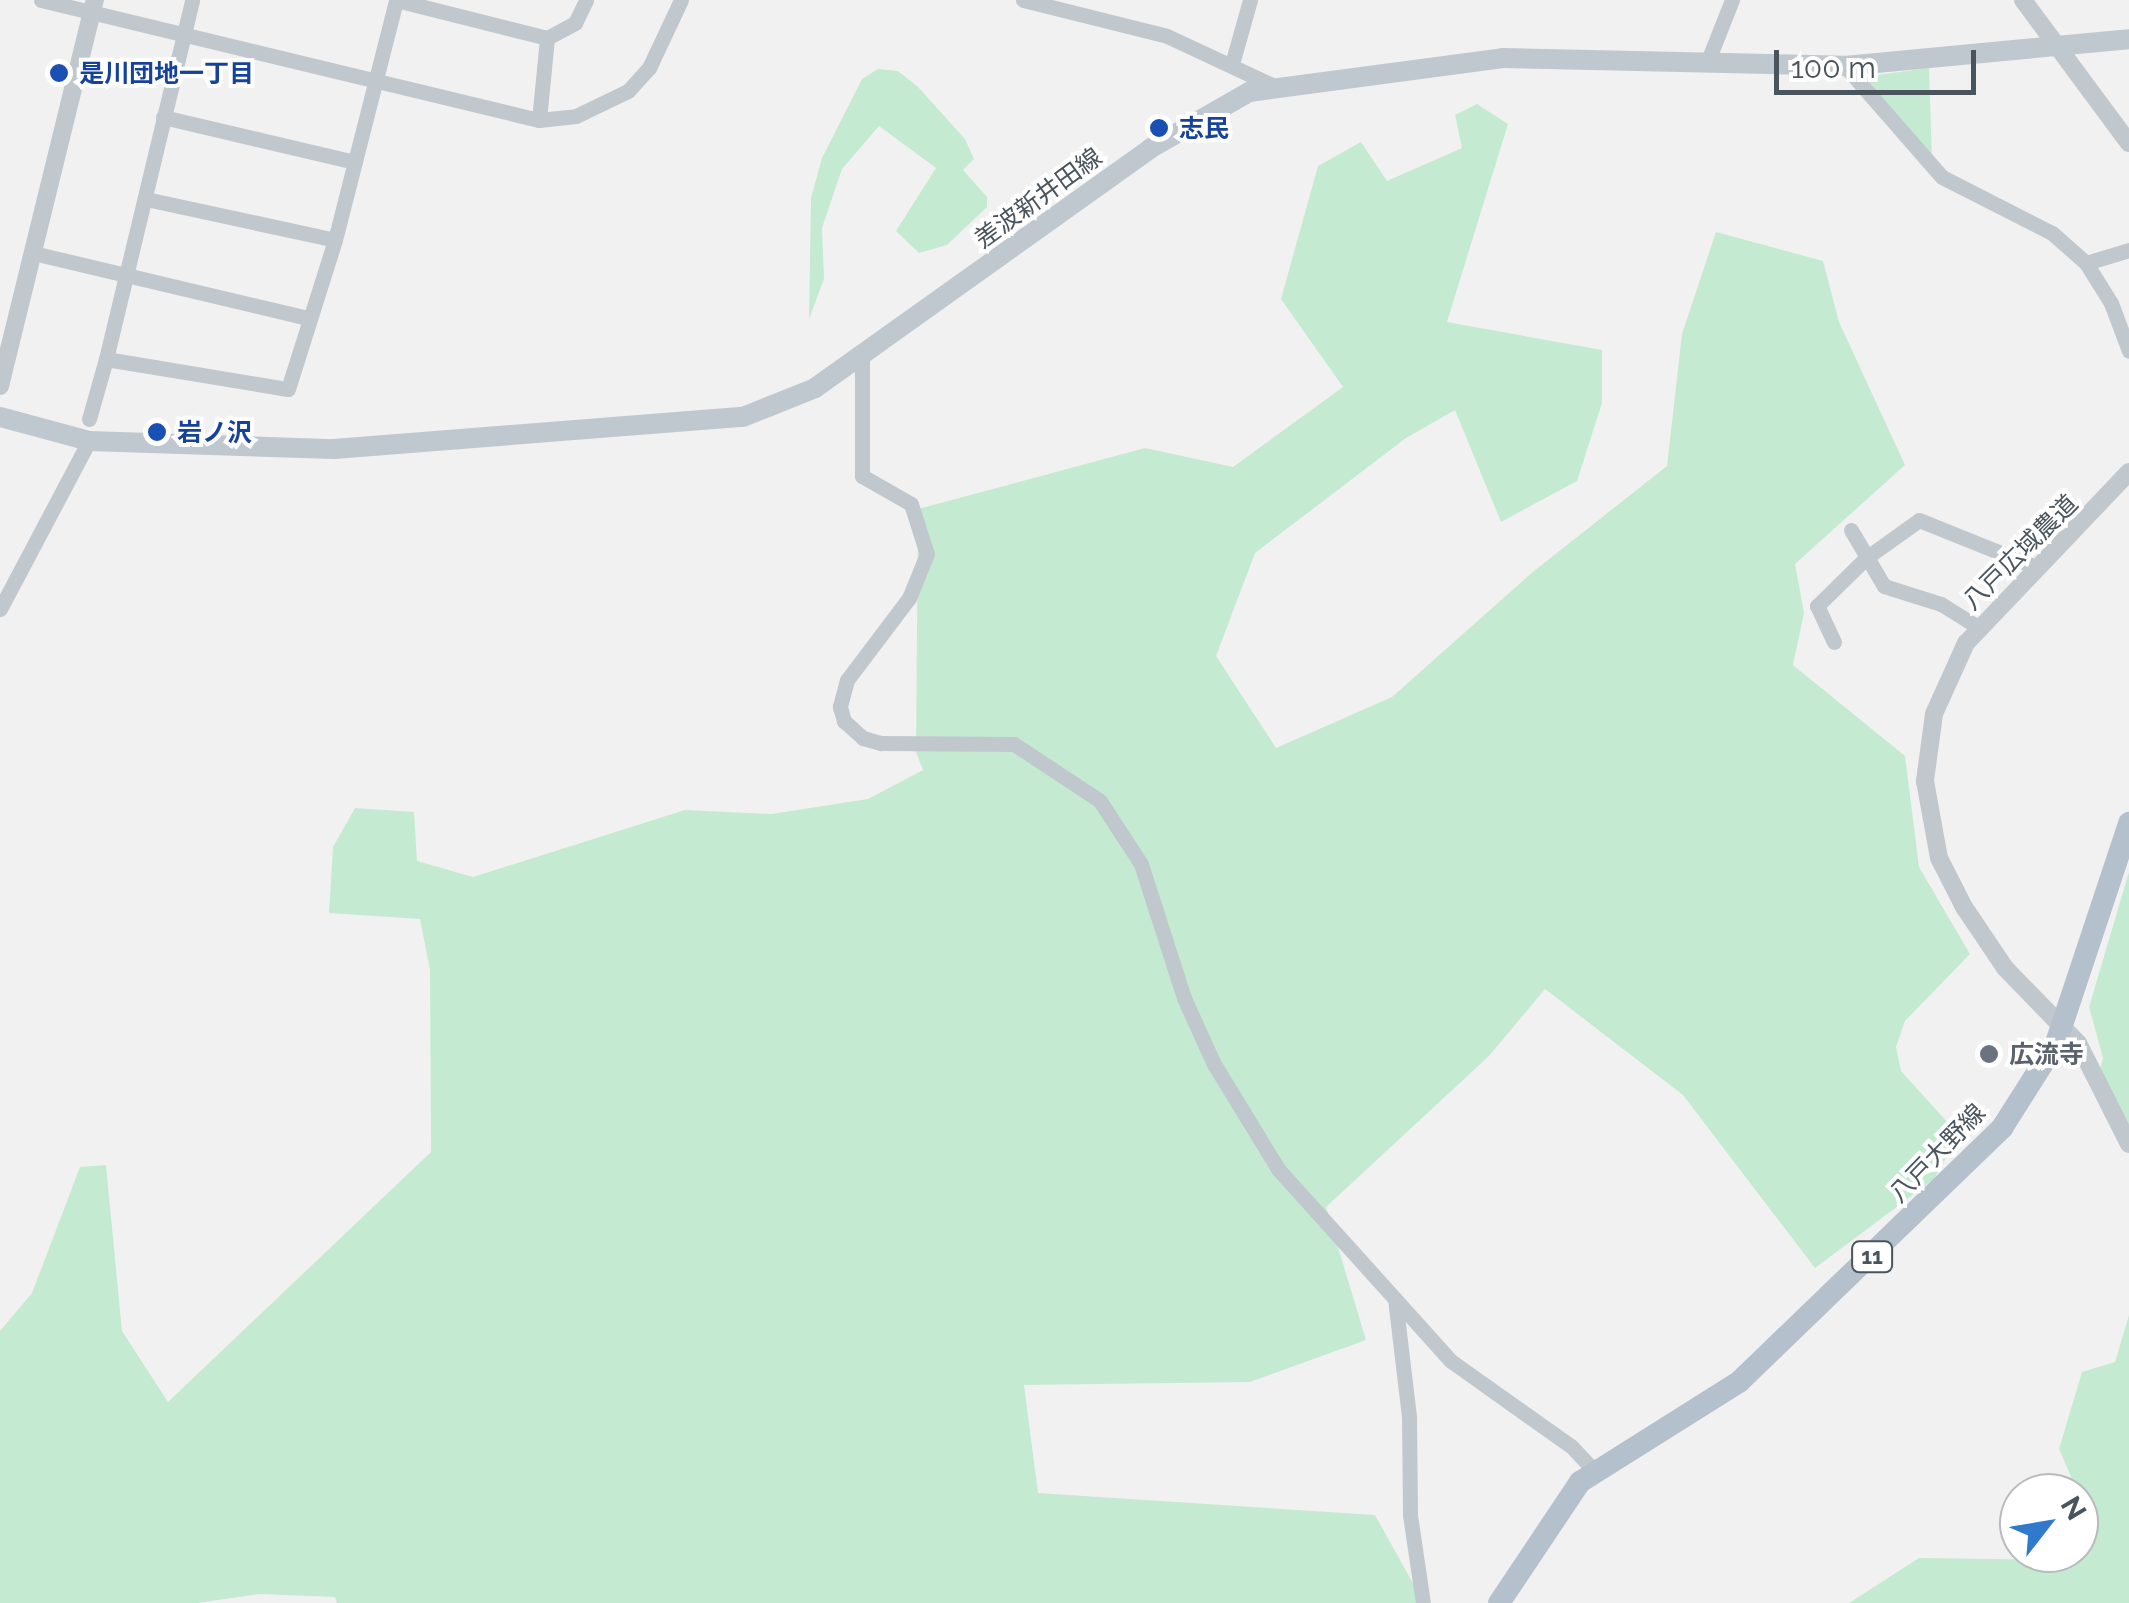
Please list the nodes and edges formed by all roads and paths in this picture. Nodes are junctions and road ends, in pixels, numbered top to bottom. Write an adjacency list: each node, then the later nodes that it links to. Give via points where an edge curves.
1 (42, 0): 10 (street)
2 (192, 0): 11 (street)
3 (396, 0): 12 (street); 18 (street)
4 (586, 0): 12 (street, via 575,24)
5 (680, 0): 21 (street, via 649,68 628,91 576,116)
6 (1023, 0): 16 (street, via 1167,36)
7 (1250, 0): 16 (street)
8 (1732, 0): 15 (street)
9 (2023, 0): 14 (street)
10 (94, 6): 11 (street); 27 (street)
11 (184, 34): 18 (street); 20 (street)
12 (547, 38): 21 (street)
13 (2129, 38): 14 (main road, 差波新井田線)
14 (2056, 46): 17 (main road, 差波新井田線); 22 (street)
15 (1707, 62): 17 (main road, 差波新井田線); 19 (main road, 差波新井田線, via 1503,58)
16 (1232, 64): 19 (street)
17 (1845, 66): 28 (street, via 1942,177 2052,233)
18 (374, 80): 21 (street); 23 (street)
19 (1274, 86): 32 (main road, 差波新井田線, via 1221,102 1195,119)
20 (163, 117): 23 (street); 24 (street)
21 (540, 120)
22 (2129, 143)
23 (355, 162): 25 (street)
24 (146, 199): 25 (street); 29 (street)
25 (335, 240): 30 (street)
26 (2129, 250): 28 (street)
27 (34, 253): 29 (street); 34 (street)
28 (2086, 263): 31 (street, via 2112,303)
29 (124, 273): 30 (street); 33 (street)
30 (310, 318): 33 (street, via 288,389)
31 (2129, 351)
32 (862, 356): 36 (main road, 差波新井田線, via 773,409 676,427 334,448); 47 (street, via 862,476 911,504 927,554 909,598 848,680 844,720 880,743 1014,744 1100,801 1141,864 1184,998 1237,1108 1278,1169)
33 (106, 359): 36 (street)
34 (0, 386)
35 (0, 418): 36 (main road, 差波新井田線)
36 (89, 430): 41 (street)
37 (2129, 472): 40 (street, 八戸広域農道)
38 (1851, 530): 39 (street)
39 (1866, 558): 40 (street, via 1926,519); 42 (street, via 1884,586 1941,604); 43 (street, via 1817,606)
40 (2036, 567): 42 (street, 八戸広域農道)
41 (0, 609)
42 (1978, 627): 45 (street, 八戸広域農道, via 1934,714 1926,757 1931,831 1948,878 1991,947)
43 (1834, 642)
44 (2129, 822): 45 (main road, 八戸大野線 / 11)
45 (2063, 1027): 46 (street, 八戸広域農道, via 2088,1059); 48 (main road, 八戸大野線 / 11, via 2002,1128 1920,1212 1738,1382)
46 (2129, 1144)
47 (1394, 1300): 48 (street, via 1470,1379 1572,1447); 49 (street)
48 (1594, 1471): 50 (main road, 八戸大野線 / 11, via 1569,1493)
49 (1423, 1603)
50 (1499, 1603)

